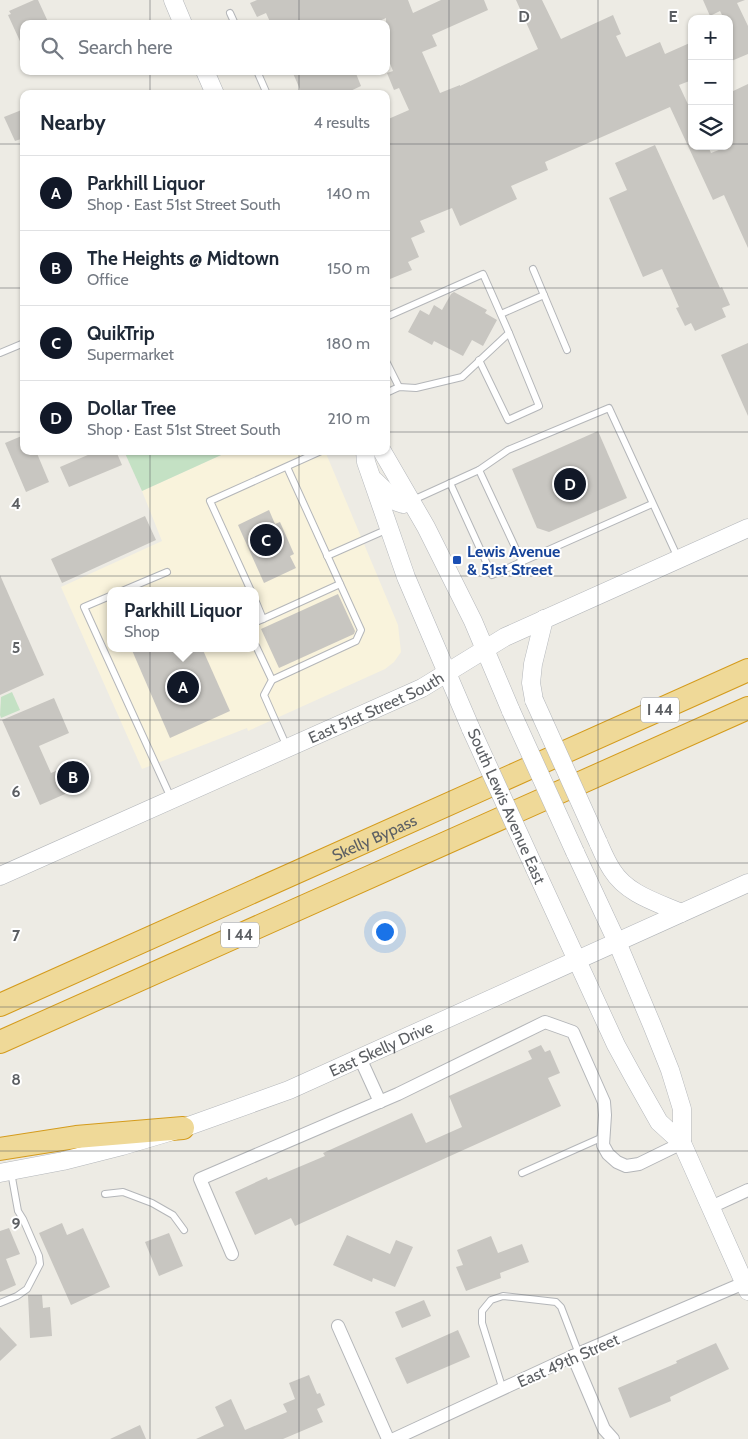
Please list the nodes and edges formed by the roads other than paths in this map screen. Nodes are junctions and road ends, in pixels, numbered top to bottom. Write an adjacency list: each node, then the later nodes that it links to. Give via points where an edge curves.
1 (175, 1): 3 (main road)
2 (230, 13): 4 (lane)
3 (182, 20)
4 (233, 20)
5 (207, 75): 7 (main road)
6 (259, 75): 8 (lane)
7 (213, 90)
8 (265, 90)
9 (533, 268): 10 (lane)
10 (544, 295): 11 (lane); 15 (lane)
11 (500, 314): 12 (lane, via 483,274); 13 (lane)
12 (390, 315)
13 (509, 333): 17 (lane); 17 (lane, via 539,406 508,420)
14 (20, 345): 16 (lane)
15 (568, 350)
16 (0, 354)
17 (479, 360): 19 (lane, via 462,377 416,388)
18 (390, 369): 19 (lane)
19 (399, 387): 20 (lane)
20 (390, 391)
21 (312, 455): 24 (lane)
22 (366, 455): 26 (main road, South Lewis Avenue East)
23 (384, 455): 28 (main road, South Lewis Avenue East)
24 (287, 467): 32 (lane); 38 (lane, via 210,501)
25 (480, 470): 27 (lane); 29 (lane, via 508,450 609,408); 34 (lane)
26 (372, 479): 28 (main road, via 397,502); 31 (main road, South Lewis Avenue East)
27 (450, 483): 28 (lane); 34 (lane, via 492,574)
28 (411, 501): 44 (main road, South Lewis Avenue East)
29 (652, 504): 33 (lane); 34 (lane)
30 (748, 528): 33 (main road, East 51st Street South)
31 (388, 529): 32 (lane); 47 (main road, South Lewis Avenue East)
32 (327, 556): 36 (lane)
33 (678, 559): 42 (main road, East 51st Street South)
34 (522, 562)
35 (166, 572): 37 (lane)
36 (340, 584): 41 (lane); 48 (lane, via 361,630 356,640)
37 (131, 587)
38 (248, 587)
39 (107, 597): 51 (lane, via 84,608)
40 (259, 609): 41 (lane)
41 (263, 619): 43 (lane)
42 (544, 619): 44 (main road, East 51st Street South); 54 (main road, bridge, via 533,664 531,683 534,700 598,842 612,870 631,890)
43 (259, 621)
44 (485, 649): 47 (main road, East 51st Street South); 55 (main road, South Lewis Avenue East, bridge)
45 (259, 652): 48 (lane)
46 (748, 670): 57 (highway, Skelly Bypass / I 44)
47 (448, 673): 50 (main road, East 51st Street South); 56 (main road, South Lewis Avenue East, bridge)
48 (272, 680): 50 (lane, via 264,695)
49 (748, 708): 58 (highway, I 44)
50 (288, 749): 51 (main road, East 51st Street South)
51 (172, 800): 52 (main road, East 51st Street South)
52 (0, 876)
53 (748, 883): 54 (main road, East Skelly Drive)
54 (681, 913): 55 (main road, East Skelly Drive)
55 (617, 942): 56 (main road, East Skelly Drive); 63 (main road, South Lewis Avenue East, via 652,1025 682,1109)
56 (578, 960): 59 (main road, East Skelly Drive); 63 (main road, South Lewis Avenue East, via 616,1045 654,1114)
57 (0, 1005)
58 (0, 1042)
59 (360, 1058): 60 (street); 61 (main road, East Skelly Drive, via 289,1090)
60 (380, 1102): 62 (street, via 544,1022 573,1032 604,1102); 71 (street, via 200,1178)
61 (183, 1128): 64 (highway, via 76,1137); 65 (main road, East Skelly Drive, via 63,1161)
62 (604, 1137): 63 (street, via 603,1145 608,1154 626,1166 639,1164); 66 (lane)
63 (682, 1143): 69 (main road, South Lewis Avenue East)
64 (0, 1149)
65 (5, 1172): 73 (lane, via 40,1264 27,1289)
66 (522, 1173)
67 (748, 1190): 69 (street)
68 (105, 1194): 70 (lane, via 123,1192 152,1203 173,1215)
69 (711, 1207): 72 (main road, South Lewis Avenue East)
70 (184, 1230)
71 (232, 1254)
72 (746, 1287): 75 (street, East 49th Street)
73 (0, 1303)
74 (338, 1326): 77 (street)
75 (576, 1355): 76 (street, East 49th Street); 76 (lane, via 561,1307 556,1302 503,1296 491,1300 482,1311 482,1322); 79 (street, via 604,1429)
76 (503, 1390): 78 (street, East 49th Street)
77 (388, 1439)
78 (394, 1439)
79 (613, 1439)

